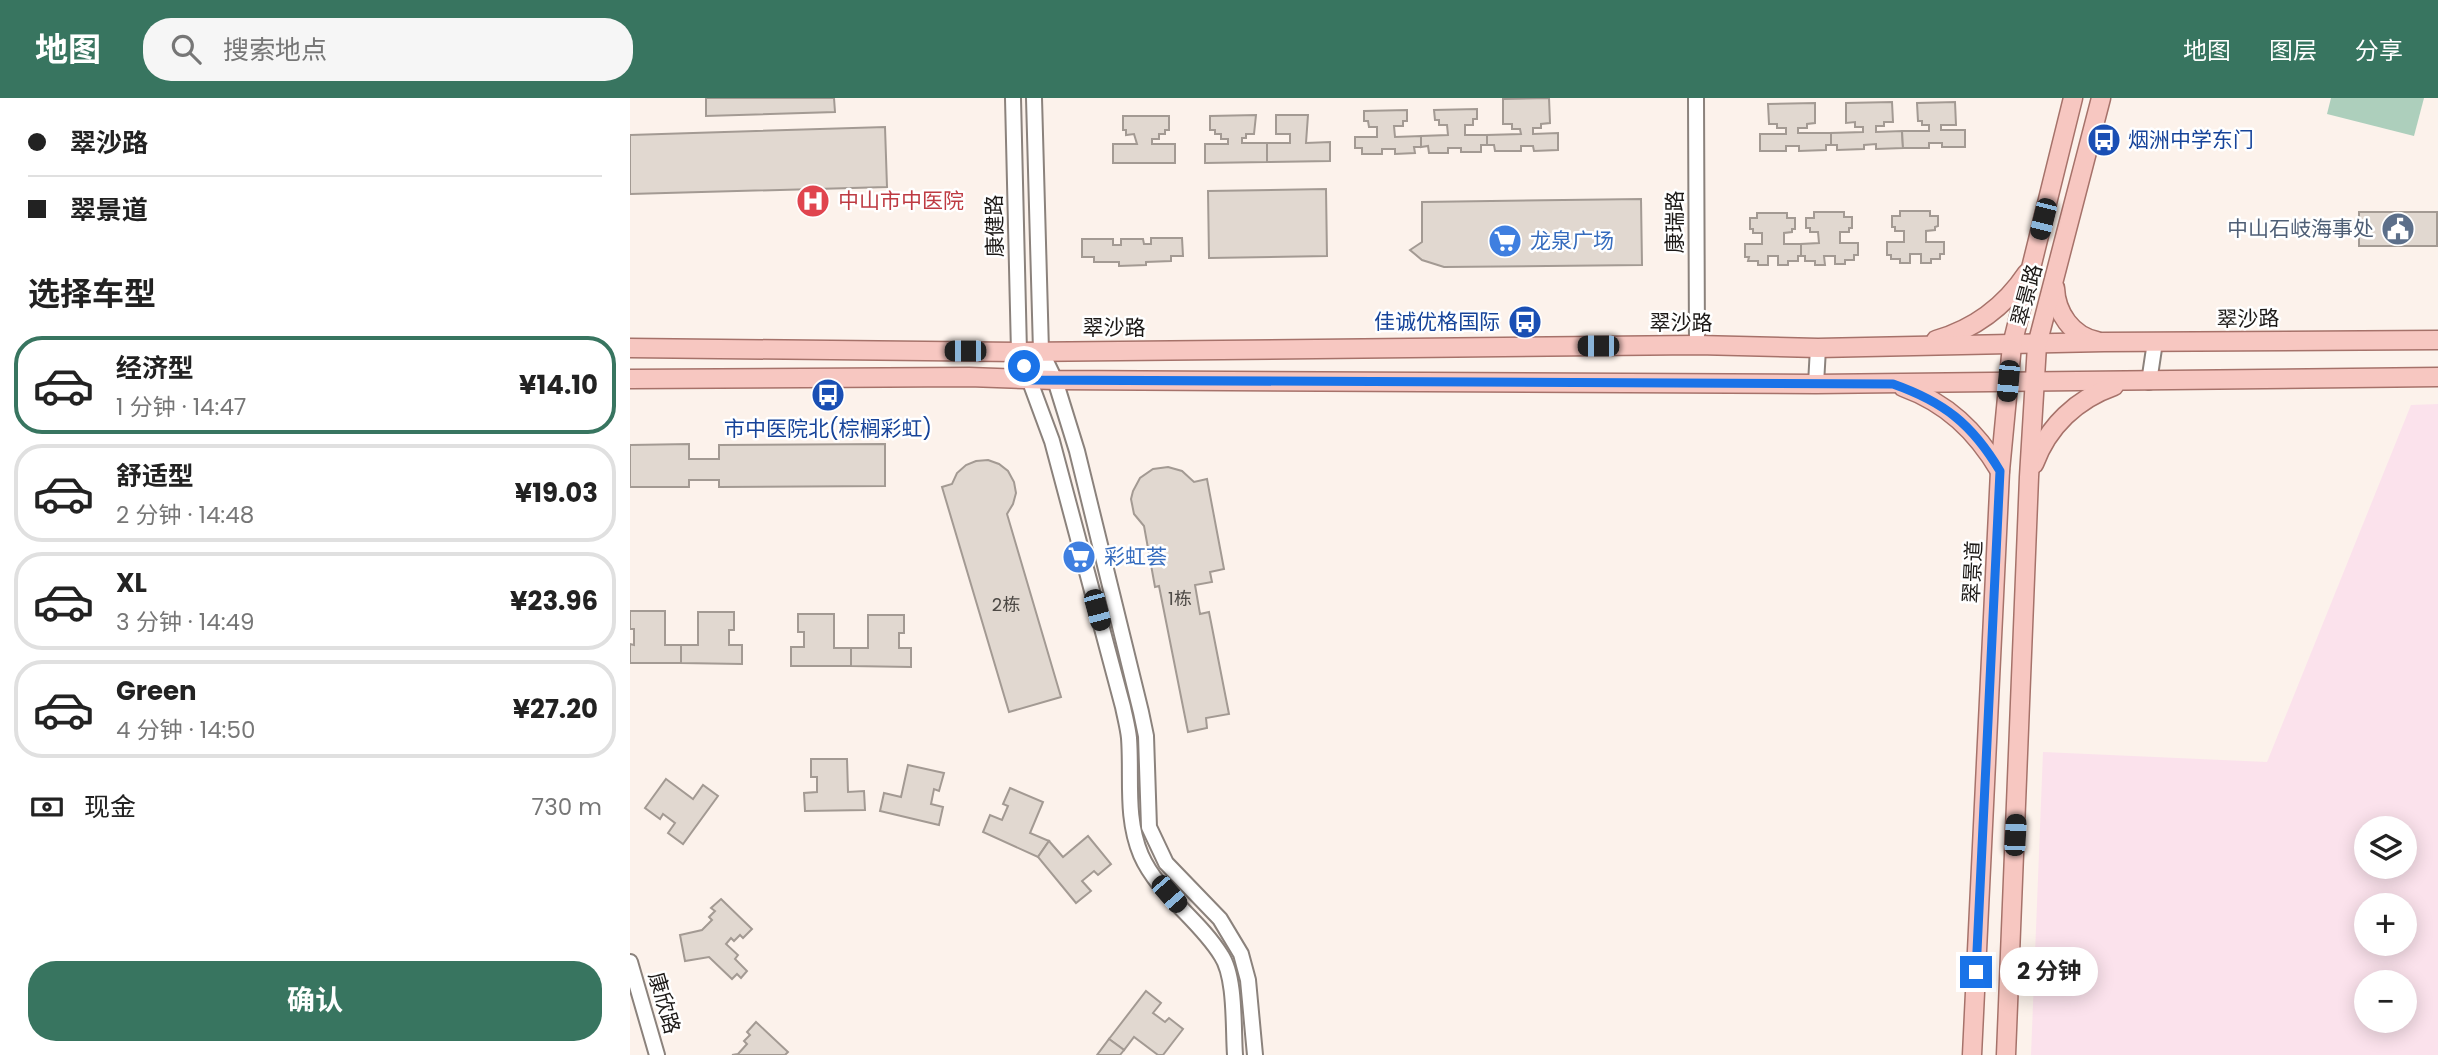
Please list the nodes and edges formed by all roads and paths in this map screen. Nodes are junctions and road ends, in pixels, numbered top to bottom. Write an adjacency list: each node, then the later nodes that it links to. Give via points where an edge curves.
1 (1013, 98): 18 (street, 康健路)
2 (1034, 98): 17 (street, 康健路)
3 (1696, 98): 11 (street, 康瑞路)
4 (2073, 98): 6 (main road, 翠景道)
5 (2101, 98): 7 (main road, 翠景路)
6 (2031, 268): 12 (main road, 翠景道); 14 (main road, via 2003,302 1977,322 1947,337)
7 (2056, 279): 9 (main road, via 2057,304 2070,326); 13 (main road, 翠景路)
8 (2438, 340): 10 (main road, 翠沙路)
9 (2104, 342): 10 (main road, 翠沙路); 13 (main road, 翠沙路)
10 (2155, 342): 26 (street)
11 (1697, 345): 16 (main road, 翠沙路); 17 (main road, 翠沙路)
12 (2012, 345): 13 (main road, 翠沙路); 14 (main road, 翠沙路); 23 (main road, 翠景道)
13 (2037, 345): 24 (main road, 翠景路)
14 (1904, 346): 16 (main road, 翠沙路)
15 (630, 348): 18 (main road, 翠沙路)
16 (1818, 348): 27 (street)
17 (1041, 351): 18 (main road, 翠沙路); 22 (street)
18 (1019, 352): 21 (street, 康健路)
19 (2438, 377): 26 (main road)
20 (630, 379): 21 (main road)
21 (1029, 380): 22 (main road); 32 (street, 康健路, via 1052,442)
22 (1055, 380): 27 (main road); 31 (street)
23 (2008, 381): 24 (main road); 28 (main road); 29 (main road, 翠景道)
24 (2034, 382): 25 (main road); 30 (main road, 翠景路)
25 (2124, 382): 26 (main road); 30 (main road, via 2074,407 2054,427)
26 (2149, 382)
27 (1816, 384): 28 (main road)
28 (1893, 384): 29 (main road, via 1945,407 1967,425)
29 (2000, 471): 37 (main road, 翠景道)
30 (2029, 477): 38 (main road, 翠景路)
31 (1115, 606): 32 (street); 36 (street, via 1146,736 1149,827 1166,863 1220,919 1241,954)
32 (1097, 610): 35 (street, 康健路, via 1129,738 1133,834 1152,875 1223,956 1230,979)
33 (630, 962): 34 (street, 康欣路)
34 (657, 1055)
35 (1235, 1055)
36 (1255, 1055)
37 (1972, 1055)
38 (2006, 1055)

